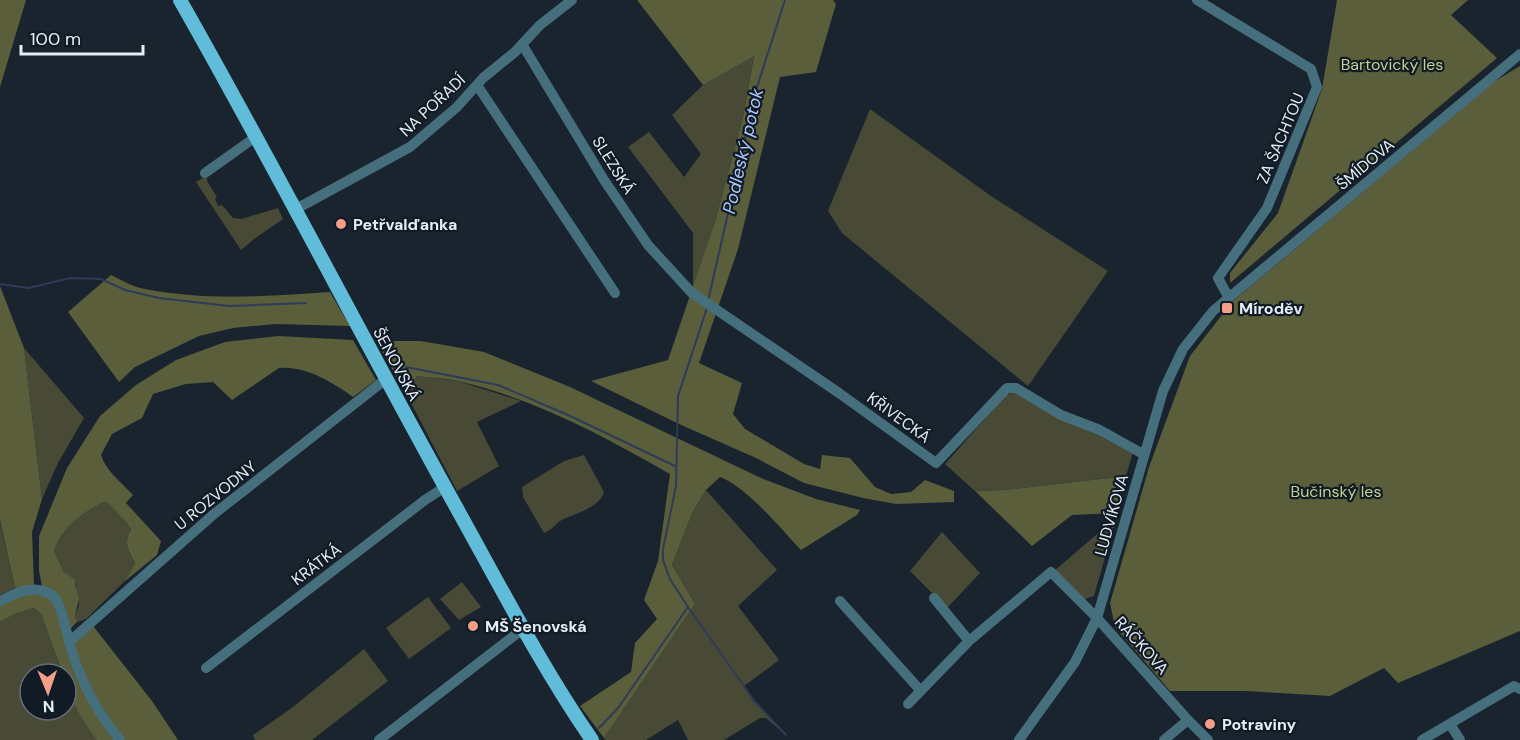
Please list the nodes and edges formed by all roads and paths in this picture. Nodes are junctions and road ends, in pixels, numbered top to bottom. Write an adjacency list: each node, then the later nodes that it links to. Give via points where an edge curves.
1 (180, 0): 7 (main road, ŠENOVSKÁ)
2 (572, 0): 4 (street, NA POŘADÍ)
3 (1197, 0): 12 (street, ZA ŠACHTOU, via 1311,69 1317,87 1267,208 1218,278)
4 (522, 44): 6 (street, NA POŘADÍ); 11 (street, SLEZSKÁ, via 648,245)
5 (1520, 54): 12 (street, ŠMÍDOVA)
6 (477, 85): 9 (street, NA POŘADÍ, via 410,147); 10 (street)
7 (257, 136): 8 (street); 9 (main road, ŠENOVSKÁ)
8 (205, 173)
9 (296, 209): 13 (main road, ŠENOVSKÁ)
10 (615, 293)
11 (692, 293): 14 (street, KŘIVECKÁ, via 936,463 1007,388 1016,387 1061,415 1100,430)
12 (1229, 298): 14 (street, LUDVÍKOVA, via 1206,319 1183,349 1163,391)
13 (386, 379): 15 (main road, ŠENOVSKÁ); 21 (street, U ROZVODNY, via 214,514)
14 (1143, 454): 19 (street, LUDVÍKOVA)
15 (445, 487): 20 (main road, ŠENOVSKÁ); 23 (street, KRÁTKÁ)
16 (934, 598): 22 (street)
17 (0, 601): 21 (street, via 20,591 40,589 54,596)
18 (840, 601): 25 (street)
19 (1097, 618): 22 (street, RÁČKOVA, via 1051,572); 27 (street, RÁČKOVA); 32 (street, LUDVÍKOVA, via 1075,662)
20 (524, 628): 30 (street); 31 (main road, ŠENOVSKÁ)
21 (69, 642): 29 (street, via 86,690)
22 (969, 642): 25 (street)
23 (206, 668)
24 (1520, 689): 28 (street, via 1514,686)
25 (921, 691): 26 (street)
26 (908, 704)
27 (1188, 720): 33 (street); 34 (street, RÁČKOVA)
28 (1450, 724): 35 (street); 36 (street)
29 (120, 740)
30 (379, 740)
31 (592, 740)
32 (1019, 740)
33 (1164, 740)
34 (1208, 740)
35 (1422, 740)
36 (1460, 740)

